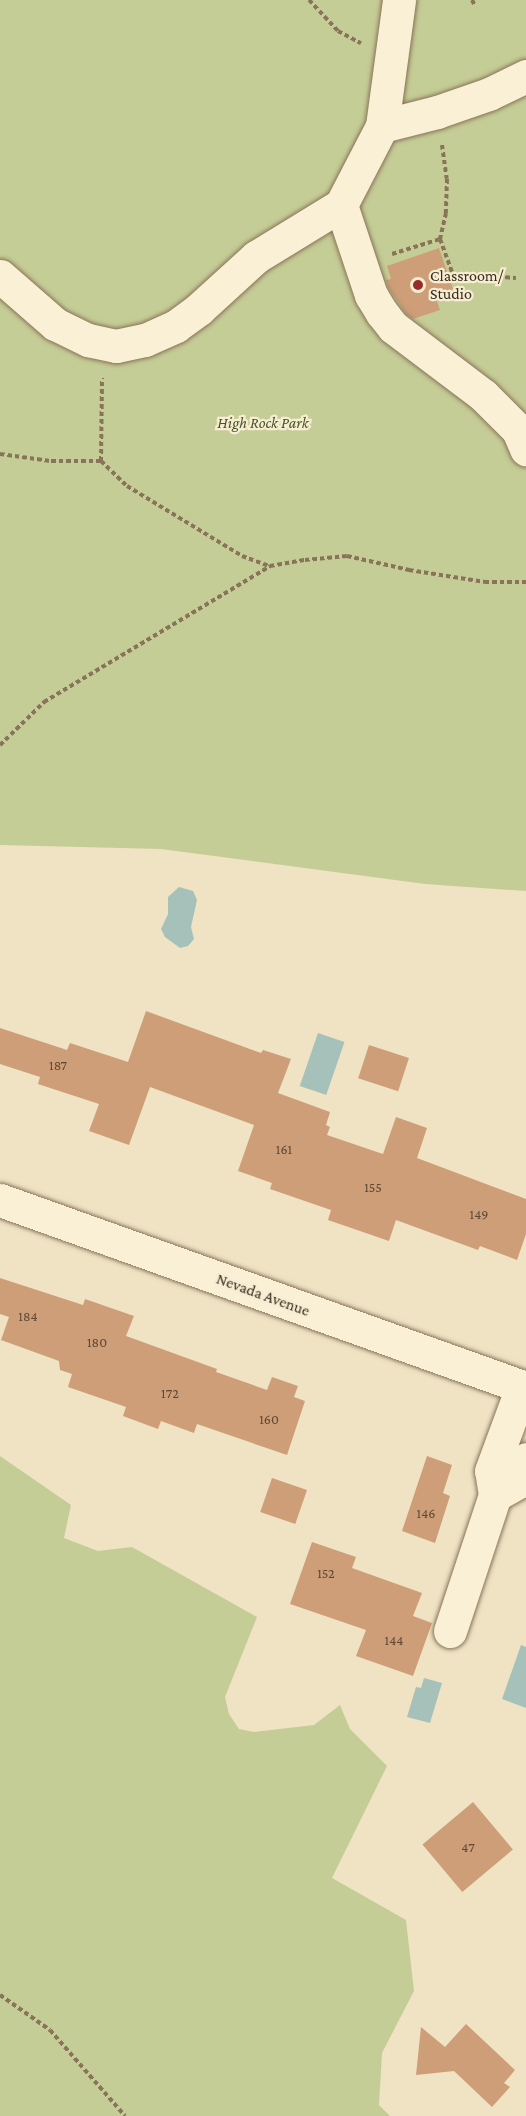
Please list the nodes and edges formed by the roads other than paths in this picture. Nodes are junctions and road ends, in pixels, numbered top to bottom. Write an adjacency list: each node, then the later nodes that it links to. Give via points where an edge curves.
1 (399, 0): 3 (street)
2 (526, 76): 3 (street, via 489,94)
3 (382, 126): 4 (street)
4 (341, 205): 5 (street, via 256,257 176,326 145,340 116,345 88,340 55,324); 6 (street, via 371,295 393,327 483,395 518,430)
5 (0, 276)
6 (526, 449)
7 (0, 1200): 8 (street, Nevada Avenue)
8 (524, 1388): 10 (street, via 491,1471)
9 (526, 1459): 10 (street, via 518,1482)
10 (495, 1495): 11 (street)
11 (450, 1631)

